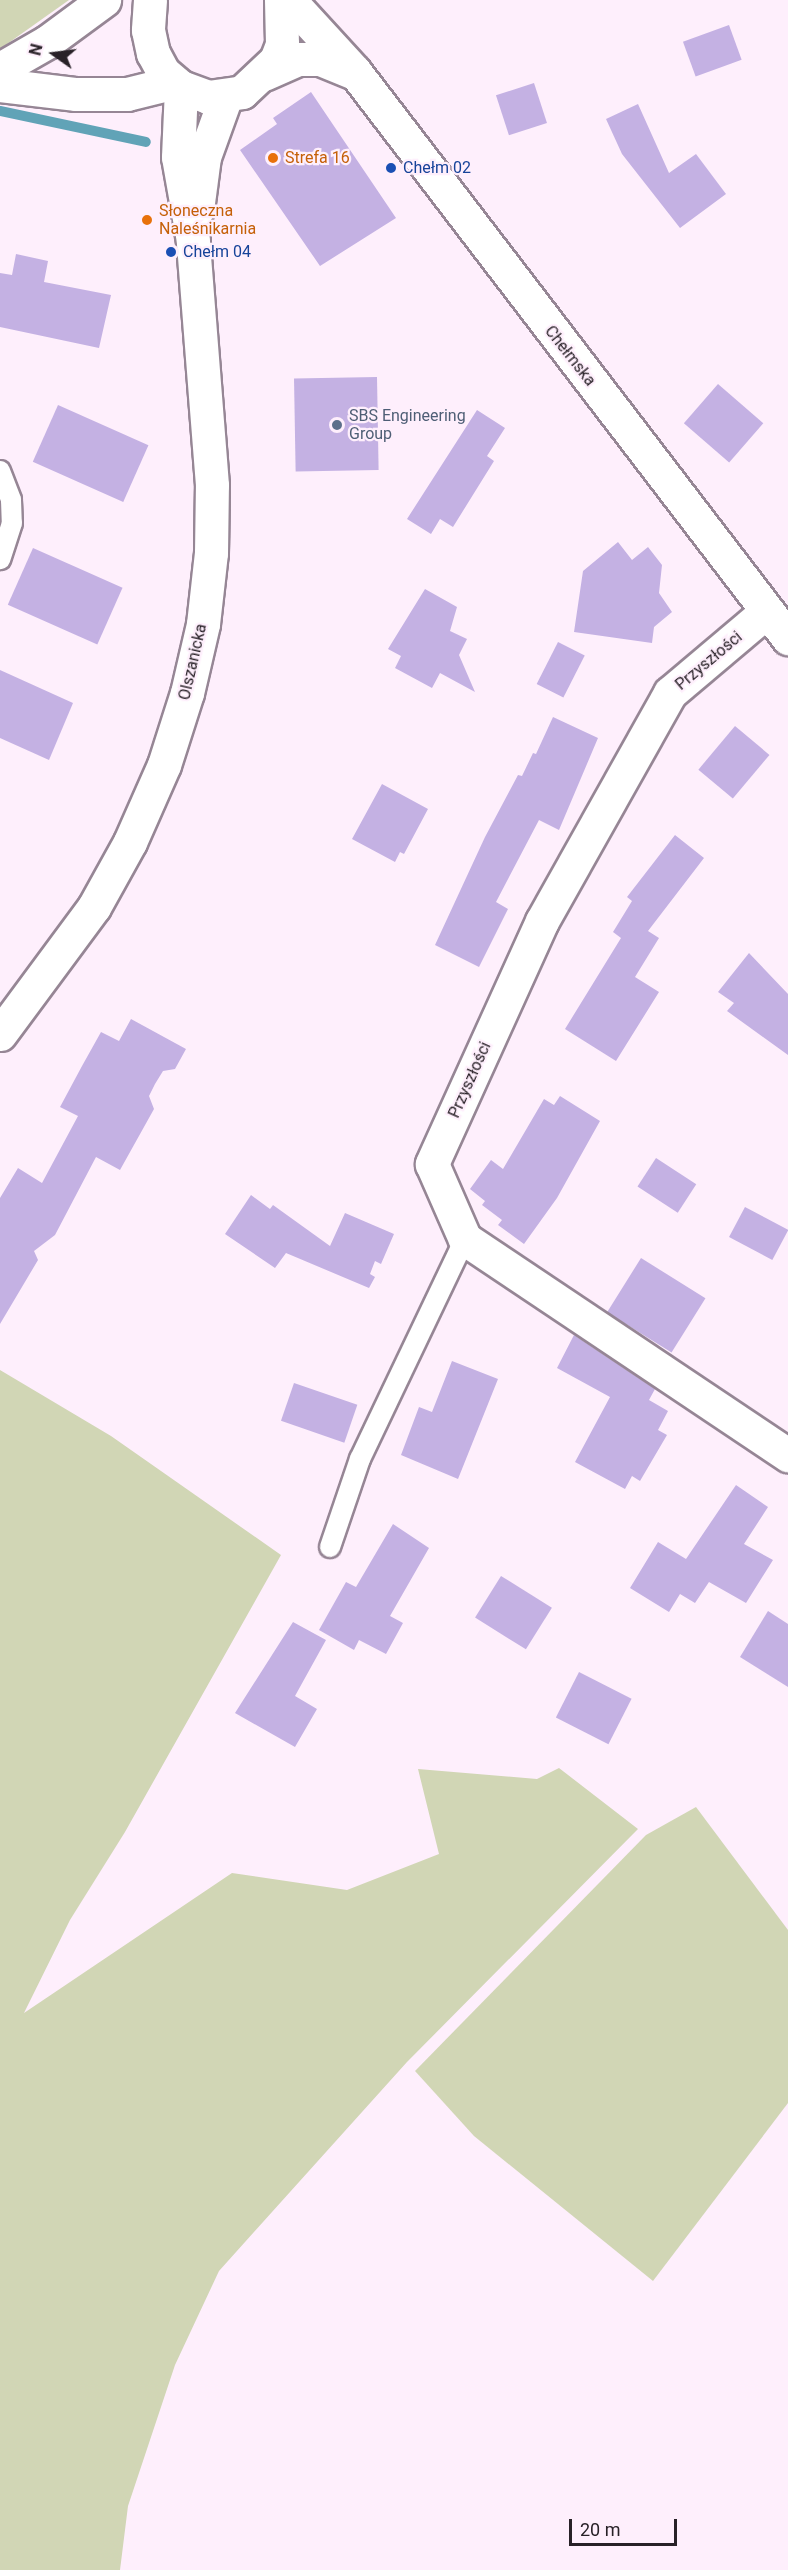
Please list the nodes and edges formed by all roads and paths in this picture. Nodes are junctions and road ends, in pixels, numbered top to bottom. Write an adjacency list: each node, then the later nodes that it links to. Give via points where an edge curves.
1 (105, 0): 5 (street, via 47,42)
2 (150, 0): 8 (street, via 148,30 153,52 163,72)
3 (281, 0): 7 (street, via 282,44 276,60)
4 (289, 0): 6 (street, Chełmska)
5 (0, 69)
6 (355, 72): 7 (street, via 320,59 297,59); 14 (street, Chełmska)
7 (264, 74): 10 (street, via 242,92)
8 (178, 84): 9 (street, via 127,94 76,94); 10 (street, via 194,94); 11 (street, Olszanicka, via 178,157)
9 (0, 85)
10 (226, 96): 11 (street, Olszanicka, via 204,157)
11 (193, 241): 16 (street, Olszanicka, via 212,485 212,553 203,624 187,693 164,765 130,842 94,907)
12 (0, 471): 13 (lane, via 10,500 12,523)
13 (0, 559)
14 (767, 611): 15 (street, Chełmska); 17 (street, Przyszłości, via 670,693 542,921 432,1164)
15 (788, 638)
16 (0, 1034)
17 (465, 1239): 18 (street); 19 (lane, via 360,1459)
18 (788, 1455)
19 (330, 1547)

